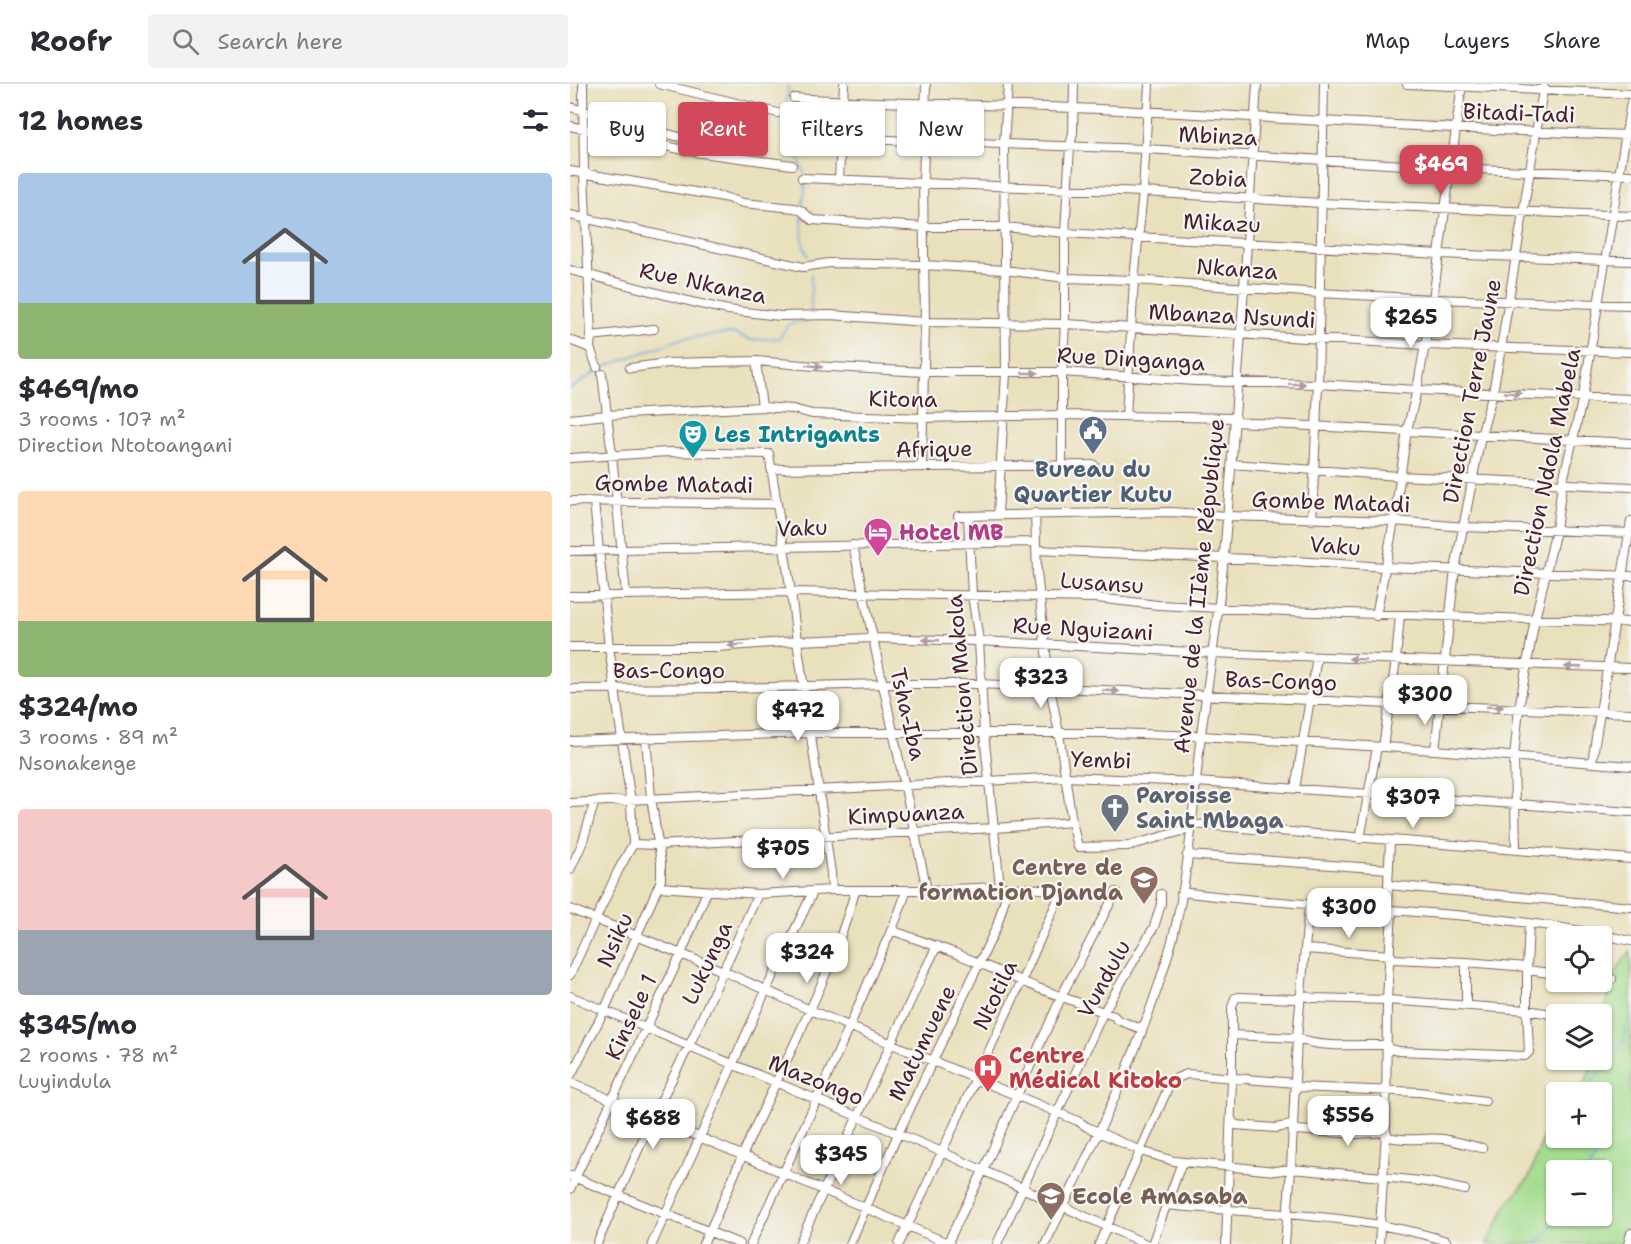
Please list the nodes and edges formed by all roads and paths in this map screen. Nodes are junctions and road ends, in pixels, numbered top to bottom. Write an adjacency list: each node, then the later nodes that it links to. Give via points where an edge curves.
1 (583, 84): 22 (street)
2 (659, 84): 24 (street)
3 (844, 84): 15 (street)
4 (926, 84): 16 (street)
5 (1008, 84): 19 (street)
6 (1074, 84): 21 (street)
7 (1149, 84): 23 (street)
8 (1257, 84): 25 (street, Avenue de la IIème République)
9 (1324, 84): 26 (street)
10 (1407, 84): 11 (street)
11 (1462, 85): 12 (street); 29 (street)
12 (1544, 87): 13 (street); 30 (street, Direction Terre Jaune)
13 (1631, 94)
14 (794, 99): 15 (street, Bitadi-Tadi)
15 (843, 102)
16 (925, 102)
17 (1631, 102): 31 (street, Direction Ndola Mabela)
18 (984, 106): 19 (street, Bitadi-Tadi)
19 (1006, 106): 21 (street, Bitadi-Tadi); 33 (street)
20 (570, 107): 22 (street)
21 (1072, 108): 23 (street, Bitadi-Tadi); 34 (street)
22 (583, 110): 28 (street); 39 (street)
23 (1147, 112): 25 (street, Bitadi-Tadi); 35 (street)
24 (778, 113)
25 (1255, 116): 26 (street, Bitadi-Tadi); 38 (street, Avenue de la IIème République)
26 (1323, 121): 29 (street, Bitadi-Tadi); 40 (street)
27 (570, 126): 28 (street)
28 (583, 128): 39 (street, via 683,150); 45 (street)
29 (1457, 128): 30 (street, Bitadi-Tadi); 42 (street)
30 (1536, 131): 31 (street, Bitadi-Tadi); 43 (street, Direction Terre Jaune)
31 (1629, 135): 46 (street, Direction Ndola Mabela)
32 (984, 144): 33 (street, Mbinza)
33 (1004, 144): 34 (street, Mbinza); 51 (street)
34 (1070, 146): 35 (street, Mbinza); 52 (street)
35 (1146, 149): 38 (street, Mbinza); 53 (street)
36 (841, 156): 49 (street)
37 (924, 156): 50 (street)
38 (1252, 156): 40 (street, Mbinza); 54 (street, Avenue de la IIème République)
39 (753, 158): 41 (street)
40 (1322, 160): 42 (street, Mbinza); 55 (street)
41 (792, 165)
42 (1452, 168): 43 (street, Mbinza); 56 (street)
43 (1529, 170): 46 (street, Mbinza); 57 (street, Direction Terre Jaune)
44 (570, 171): 45 (street)
45 (584, 173): 61 (street); 62 (street, Mikazu, via 743,203 795,208 812,220)
46 (1620, 175): 47 (street, Mbinza); 59 (street, Direction Ndola Mabela)
47 (1631, 175)
48 (802, 178): 49 (street, Zobia)
49 (839, 179): 50 (street, Zobia)
50 (923, 182): 51 (street, Zobia); 62 (street)
51 (1005, 187): 52 (street, Zobia); 63 (street)
52 (1068, 189): 53 (street, Zobia); 64 (street)
53 (1143, 192): 54 (street, Zobia); 65 (street)
54 (1249, 197): 55 (street, Zobia); 66 (street, Avenue de la IIème République)
55 (1321, 204): 56 (street, Zobia); 67 (street)
56 (1446, 209): 57 (street, Zobia); 68 (street)
57 (1523, 211): 59 (street, Zobia); 69 (street, Direction Terre Jaune)
58 (570, 215): 61 (street, Nkanza)
59 (1613, 216): 60 (street, Zobia); 70 (street, Direction Ndola Mabela)
60 (1631, 216)
61 (586, 218): 72 (street, Nkanza, via 802,267 842,263); 75 (street)
62 (924, 227): 63 (street, Mikazu); 72 (street)
63 (1004, 227): 64 (street, Mikazu); 74 (street)
64 (1065, 233): 65 (street, Mikazu); 76 (street)
65 (1139, 237): 66 (street, Mikazu); 77 (street)
66 (1247, 242): 67 (street, Mikazu); 78 (street, Avenue de la IIème République)
67 (1321, 246): 68 (street, Mikazu); 79 (street)
68 (1439, 254): 69 (street, Mikazu); 80 (street)
69 (1516, 257): 70 (street, Mikazu); 81 (street, Direction Terre Jaune)
70 (1606, 260): 71 (street, Mikazu); 82 (street, Direction Ndola Mabela)
71 (1631, 261)
72 (923, 266): 74 (street, Nkanza); 85 (street)
73 (570, 270): 75 (street, Rue Nkanza)
74 (1005, 270): 76 (street, Nkanza); 86 (street)
75 (587, 275): 84 (street, Rue Nkanza, via 728,310 780,316); 91 (street)
76 (1065, 278): 77 (street, Nkanza); 87 (street)
77 (1134, 280): 78 (street, Nkanza); 88 (street)
78 (1245, 287): 79 (street, Nkanza); 90 (street, Avenue de la IIème République)
79 (1319, 293): 80 (street, Nkanza); 92 (street)
80 (1433, 299): 81 (street, Nkanza); 94 (street)
81 (1509, 301): 82 (street, Nkanza); 96 (street, Direction Terre Jaune)
82 (1598, 304): 83 (street, Nkanza); 97 (street, Direction Ndola Mabela)
83 (1631, 305)
84 (831, 315): 85 (street, Mbanza Nsundi)
85 (925, 322): 86 (street, Mbanza Nsundi); 101 (street)
86 (1006, 323): 87 (street, Mbanza Nsundi); 103 (street)
87 (1065, 324): 88 (street, Mbanza Nsundi); 102 (street)
88 (1132, 328): 90 (street, Mbanza Nsundi); 104 (street)
89 (654, 329): 91 (street)
90 (1242, 334): 92 (street, Mbanza Nsundi); 105 (street, Avenue de la IIème République)
91 (591, 336): 95 (street)
92 (1319, 339): 94 (street, Mbanza Nsundi); 106 (street)
93 (570, 340): 95 (street)
94 (1425, 345): 96 (street, Mbanza Nsundi); 107 (street)
95 (590, 348): 112 (street, via 599,371)
96 (1501, 348): 97 (street, Mbanza Nsundi); 108 (street, Direction Terre Jaune)
97 (1592, 351): 98 (street, Mbanza Nsundi); 109 (street, Direction Ndola Mabela)
98 (1631, 352)
99 (756, 361): 100 (street, Rue Dinganga); 101 (street, Rue Dinganga, one-way to 101); 111 (street)
100 (630, 368)
101 (924, 372): 103 (street, Rue Dinganga); 116 (street)
102 (1062, 372): 103 (street, Rue Dinganga, one-way to 102); 104 (street, Rue Dinganga); 113 (street)
103 (1005, 373): 115 (street)
104 (1129, 375): 105 (street, Rue Dinganga); 114 (street)
105 (1239, 382): 106 (street, Rue Dinganga, one-way to 106); 118 (street, Avenue de la IIème République)
106 (1318, 384): 107 (street, Rue Dinganga); 119 (street)
107 (1417, 390): 108 (street, Rue Dinganga); 120 (street)
108 (1493, 392): 109 (street, Rue Dinganga, one-way to 109); 121 (street, Direction Terre Jaune)
109 (1583, 397): 110 (street, Rue Dinganga); 122 (street, Direction Ndola Mabela)
110 (1631, 399)
111 (762, 407): 112 (street, Kitona); 116 (street, Kitona, via 812,414)
112 (606, 415): 117 (street, Kitona); 124 (street)
113 (1062, 415): 114 (street, Kitona); 115 (street, Kitona); 126 (street)
114 (1126, 416): 118 (street, Kitona)
115 (1003, 417): 116 (street, Kitona); 128 (street)
116 (923, 418): 130 (street)
117 (570, 419)
118 (1236, 420): 119 (street, Kitona); 127 (street, Avenue de la IIème République)
119 (1316, 426): 120 (street, Kitona); 132 (street)
120 (1407, 430): 121 (street, Kitona); 133 (street)
121 (1480, 436): 122 (street, Kitona); 134 (street, Direction Terre Jaune)
122 (1573, 440): 123 (street, Kitona); 135 (street, Direction Ndola Mabela)
123 (1631, 443)
124 (612, 455): 125 (street); 131 (street, via 767,453); 139 (street)
125 (570, 458)
126 (1062, 464): 128 (street, Afrique); 129 (street, Afrique)
127 (1232, 464): 132 (street); 145 (street, Avenue de la IIème République)
128 (1000, 465): 130 (street, Afrique); 142 (street)
129 (1094, 465)
130 (922, 467): 131 (street, Afrique)
131 (772, 469): 140 (street)
132 (1314, 469): 133 (street); 146 (street)
133 (1399, 476): 134 (street); 147 (street)
134 (1473, 479): 135 (street); 149 (street, Direction Terre Jaune)
135 (1562, 485): 136 (street); 150 (street, Direction Ndola Mabela)
136 (1631, 487)
137 (570, 501): 138 (street, Gombe Matadi)
138 (594, 502): 139 (street, Gombe Matadi); 156 (street)
139 (616, 502): 140 (street, Gombe Matadi); 157 (street)
140 (777, 504): 155 (street)
141 (1035, 513): 142 (street, Gombe Matadi); 145 (street, Gombe Matadi, via 1171,512); 154 (street)
142 (998, 514): 144 (street, Gombe Matadi)
143 (958, 516): 144 (street, Gombe Matadi)
144 (968, 516): 152 (street, Direction Makola)
145 (1227, 516): 146 (street, Gombe Matadi); 159 (street, Avenue de la IIème République)
146 (1312, 520): 147 (street, Gombe Matadi)
147 (1394, 521): 149 (street, Gombe Matadi); 160 (street)
148 (1631, 521): 151 (street)
149 (1464, 527): 150 (street, Gombe Matadi); 161 (street, Direction Terre Jaune)
150 (1556, 530): 151 (street, Gombe Matadi); 162 (street, Direction Ndola Mabela)
151 (1630, 532): 163 (street)
152 (968, 542): 153 (street, Vaku); 154 (street, Vaku); 167 (street, Direction Makola)
153 (853, 545): 155 (street, Vaku); 165 (street, Tsha-Iba)
154 (1035, 546): 159 (street, Vaku); 170 (street)
155 (783, 547): 157 (street, Vaku); 164 (street)
156 (600, 550): 157 (street, Vaku); 158 (street, Vaku); 169 (street)
157 (621, 550): 166 (street)
158 (570, 551)
159 (1224, 558): 160 (street, Vaku); 171 (street, Avenue de la IIème République)
160 (1384, 567): 161 (street, Vaku); 173 (street)
161 (1455, 569): 162 (street, Vaku); 174 (street, Direction Terre Jaune)
162 (1545, 573): 163 (street, Vaku); 175 (street, Direction Ndola Mabela)
163 (1627, 575): 176 (street)
164 (791, 592): 165 (street, Lusansu); 166 (street, Lusansu); 179 (street)
165 (864, 592): 167 (street, Lusansu); 178 (street, Tsha-Iba)
166 (626, 595): 169 (street, Lusansu)
167 (972, 595): 170 (street, Lusansu); 180 (street, Direction Makola)
168 (570, 596): 169 (street, Lusansu)
169 (604, 596): 182 (street)
170 (1039, 597): 171 (street, Lusansu); 181 (street)
171 (1218, 607): 173 (street, Lusansu); 184 (street, Avenue de la IIème République)
172 (1400, 615): 173 (street, Lusansu); 174 (street, Lusansu); 186 (street)
173 (1376, 616)
174 (1450, 616): 175 (street, Lusansu); 187 (street, Direction Terre Jaune)
175 (1534, 620): 176 (street, Lusansu); 188 (street, Direction Ndola Mabela)
176 (1616, 622): 177 (street, Lusansu); 189 (street)
177 (1631, 622)
178 (872, 638): 179 (street, Rue Nguizani); 180 (street, Rue Nguizani, one-way to 178); 191 (street, Tsha-Iba)
179 (797, 641): 182 (street, Rue Nguizani, one-way to 182, via 717,647); 193 (street)
180 (979, 641): 181 (street, Rue Nguizani); 192 (street, Direction Makola)
181 (1046, 645): 184 (street, Rue Nguizani); 195 (street)
182 (609, 647): 183 (street, Rue Nguizani); 194 (street)
183 (570, 648)
184 (1211, 653): 185 (street, Rue Nguizani); 197 (street, Avenue de la IIème République)
185 (1317, 657): 186 (street, Rue Nguizani, one-way to 185); 198 (street)
186 (1396, 660): 187 (street, Rue Nguizani); 199 (street)
187 (1446, 661): 188 (street, Rue Nguizani); 200 (street, Direction Terre Jaune)
188 (1526, 665): 189 (street, Rue Nguizani, one-way to 188); 201 (street, Direction Ndola Mabela)
189 (1607, 668): 190 (street, Rue Nguizani); 202 (street)
190 (1631, 668)
191 (882, 684): 192 (street, Bas-Congo); 193 (street, Bas-Congo); 206 (street, Tsha-Iba)
192 (980, 684): 195 (street, Bas-Congo); 207 (street, Direction Makola)
193 (804, 685): 194 (street, Bas-Congo); 204 (street)
194 (616, 688): 196 (street, Bas-Congo); 209 (street)
195 (1050, 688): 197 (street, Bas-Congo, one-way to 197); 205 (street)
196 (570, 690)
197 (1207, 695): 198 (street, Bas-Congo); 208 (street, Avenue de la IIème République)
198 (1311, 699): 199 (street, Bas-Congo); 212 (street)
199 (1389, 704): 200 (street, Bas-Congo); 213 (street)
200 (1441, 705): 201 (street, Bas-Congo, one-way to 201); 214 (street, Direction Terre Jaune)
201 (1519, 708): 202 (street, Bas-Congo); 215 (street, Direction Ndola Mabela)
202 (1601, 712): 203 (street, Bas-Congo); 216 (street)
203 (1631, 713)
204 (810, 733): 206 (street); 210 (street); 222 (street)
205 (1059, 733): 207 (street); 208 (street); 218 (street)
206 (894, 734): 207 (street); 221 (street, Tsha-Iba)
207 (984, 734): 219 (street, Direction Makola)
208 (1201, 736): 212 (street); 220 (street, Avenue de la IIème République)
209 (622, 738): 210 (street); 211 (street); 226 (street)
210 (646, 739): 225 (street)
211 (570, 741)
212 (1303, 743): 213 (street); 223 (street)
213 (1380, 747): 214 (street); 224 (street)
214 (1435, 750): 215 (street)
215 (1514, 757): 216 (street); 229 (street, Direction Ndola Mabela)
216 (1592, 762): 217 (street)
217 (1631, 765)
218 (1065, 777): 219 (street, Yembi); 220 (street, Yembi); 231 (street)
219 (988, 780): 221 (street, Yembi); 233 (street, Direction Makola)
220 (1197, 782): 223 (street, Yembi); 232 (street, Avenue de la IIème République)
221 (905, 784): 222 (street, Yembi); 234 (street, Tsha-Iba)
222 (818, 789): 225 (street, Yembi); 235 (street)
223 (1295, 789): 224 (street, Yembi)
224 (1370, 795): 229 (street, Yembi); 236 (street)
225 (651, 797): 226 (street, Yembi); 239 (street)
226 (631, 800): 227 (street, Yembi); 238 (street)
227 (595, 801): 228 (street, Yembi); 241 (street)
228 (570, 803)
229 (1515, 803): 230 (street, Yembi); 240 (street, Direction Ndola Mabela)
230 (1631, 812)
231 (1072, 822): 232 (street, via 1076,845 1081,848 1128,846 1182,831); 233 (street, Kimpuanza)
232 (1192, 824): 236 (street); 242 (street, Avenue de la IIème République)
233 (995, 828): 234 (street, Kimpuanza); 248 (street, Direction Makola)
234 (913, 832): 235 (street, Kimpuanza); 250 (street, Tsha-Iba)
235 (824, 836): 239 (street, Kimpuanza); 249 (street)
236 (1360, 838): 237 (street)
237 (1390, 841): 240 (street); 244 (street)
238 (633, 844): 239 (street, Kimpuanza); 263 (street)
239 (657, 845): 247 (street, via 661,863)
240 (1516, 850): 243 (street)
241 (574, 852): 245 (street)
242 (1187, 855): 244 (street); 258 (street, Avenue de la IIème République)
243 (1631, 859)
244 (1389, 869): 246 (street)
245 (570, 870)
246 (1388, 885): 260 (street); 262 (street)
247 (659, 887): 251 (street); 266 (street, Nsiku)
248 (1004, 888): 250 (street); 273 (street, Matumuene, via 997,926); 278 (street, Ntotila, via 1062,890)
249 (832, 890): 253 (street); 254 (street)
250 (927, 890): 252 (street)
251 (707, 891): 256 (street); 270 (street, Kinsele 1)
252 (906, 891): 254 (street); 265 (street)
253 (813, 892): 256 (street); 279 (street)
254 (855, 892): 286 (street)
255 (1116, 892): 282 (street)
256 (758, 894): 275 (street, Lukunga)
257 (1161, 894): 288 (street, Vundulu, via 1154,927)
258 (1181, 894): 259 (street); 290 (street, Avenue de la IIème République, via 1171,943)
259 (1309, 904): 262 (street); 269 (street)
260 (1631, 907)
261 (570, 909): 263 (street)
262 (1390, 910): 264 (street); 271 (street)
263 (595, 918): 266 (street); 277 (street)
264 (1529, 924): 267 (street, via 1585,930); 274 (street)
265 (891, 930): 268 (street); 291 (street)
266 (638, 935): 270 (street); 285 (street, Nsiku)
267 (1631, 941)
268 (937, 946): 273 (street); 295 (street)
269 (1305, 949): 271 (street); 280 (street)
270 (681, 954): 275 (street); 292 (street, Kinsele 1)
271 (1391, 955): 272 (street, via 1394,959); 283 (street)
272 (1466, 962): 274 (street); 284 (street)
273 (980, 963): 278 (street); 298 (street, Matumuene)
274 (1527, 969): 276 (street); 287 (street)
275 (723, 971): 279 (street); 297 (street, Lukunga)
276 (1546, 972)
277 (570, 975)
278 (1022, 981): 282 (street); 302 (street, Ntotila)
279 (766, 990): 286 (street); 299 (street)
280 (1301, 995): 283 (street); 293 (street, via 1297,999 1234,998); 294 (street)
281 (570, 996): 285 (street, Mazongo)
282 (1062, 997): 288 (street); 307 (street)
283 (1387, 1000): 284 (street); 296 (street)
284 (1466, 1006): 287 (street)
285 (605, 1009): 292 (street, Mazongo); 300 (street, Nsiku)
286 (810, 1010): 291 (street); 304 (street)
287 (1527, 1010): 289 (street); 296 (street, via 1529,1052 1525,1056 1399,1051)
288 (1103, 1013): 290 (street, via 1139,1028); 311 (street, Vundulu)
289 (1546, 1013)
290 (1144, 1024): 316 (street, Avenue de la IIème République)
291 (850, 1027): 295 (street); 309 (street)
292 (647, 1028): 297 (street, Mazongo); 308 (street, Kinsele 1)
293 (1233, 1035): 294 (street); 301 (street)
294 (1297, 1038): 296 (street, via 1306,1043); 305 (street)
295 (891, 1044): 298 (street); 313 (street)
296 (1387, 1045): 306 (street)
297 (688, 1046): 299 (street, Mazongo); 312 (street, Lukunga)
298 (933, 1061): 302 (street); 318 (street, Matumuene)
299 (733, 1066): 304 (street, Mazongo); 319 (street)
300 (570, 1077)
301 (1232, 1079): 305 (street); 314 (street); 321 (street, via 1199,1074 1177,1078 1169,1086)
302 (975, 1080): 307 (street); 322 (street, Ntotila)
303 (570, 1082): 308 (street)
304 (775, 1083): 309 (street, Mazongo); 323 (street)
305 (1295, 1083): 306 (street, via 1298,1087); 315 (street)
306 (1386, 1090): 310 (street); 317 (street)
307 (1017, 1096): 311 (street); 327 (street)
308 (612, 1099): 312 (street); 329 (street, Kinsele 1)
309 (816, 1099): 313 (street, Mazongo); 328 (street)
310 (1485, 1101)
311 (1058, 1113): 316 (street); 332 (street, Vundulu)
312 (653, 1116): 319 (street); 335 (street, Lukunga)
313 (858, 1117): 318 (street, Mazongo); 333 (street)
314 (1231, 1119): 315 (street, via 1235,1125); 325 (street)
315 (1293, 1125): 317 (street, via 1296,1130 1306,1131); 326 (street)
316 (1099, 1131): 321 (street); 338 (street, Avenue de la IIème République)
317 (1386, 1132): 320 (street, via 1396,1139 1442,1139); 330 (street)
318 (898, 1134): 322 (street, Mazongo); 337 (street, Matumuene)
319 (700, 1136): 323 (street); 340 (street)
320 (1482, 1148)
321 (1141, 1151): 324 (street); 344 (street)
322 (942, 1152): 327 (street, Mazongo); 342 (street, Ntotila)
323 (742, 1154): 328 (street); 345 (street)
324 (1182, 1162): 325 (street); 336 (street)
325 (1230, 1167): 326 (street); 339 (street)
326 (1291, 1169): 330 (street); 341 (street)
327 (983, 1171): 332 (street, Mazongo); 356 (street)
328 (783, 1173): 333 (street); 352 (street)
329 (572, 1176): 331 (street, Kinsele 1); 335 (street)
330 (1383, 1177): 334 (street); 343 (street)
331 (570, 1189)
332 (1023, 1189): 338 (street, Mazongo); 357 (street, Vundulu)
333 (825, 1190): 337 (street); 353 (street)
334 (1465, 1190)
335 (619, 1194): 340 (street); 348 (street, Lukunga)
336 (1166, 1205): 339 (street); 361 (street)
337 (866, 1207): 342 (street); 354 (street, Matumuene)
338 (1063, 1207): 344 (street, Mazongo); 358 (street, Avenue de la IIème République)
339 (1228, 1211): 341 (street); 362 (street)
340 (666, 1213): 345 (street); 349 (street)
341 (1288, 1213): 343 (street); 363 (street)
342 (907, 1226): 355 (street, Ntotila); 356 (street)
343 (1381, 1226): 347 (street); 364 (street)
344 (1107, 1227): 359 (street); 360 (street, Mazongo)
345 (710, 1231): 350 (street); 351 (street)
346 (1631, 1233): 365 (street)
347 (1446, 1241)
348 (597, 1244)
349 (652, 1244)
350 (703, 1244)
351 (740, 1244)
352 (751, 1244)
353 (799, 1244)
354 (850, 1244)
355 (898, 1244)
356 (948, 1244)
357 (997, 1244)
358 (1045, 1244)
359 (1099, 1244)
360 (1146, 1244)
361 (1152, 1244)
362 (1226, 1244)
363 (1285, 1244)
364 (1379, 1244)
365 (1628, 1244)

